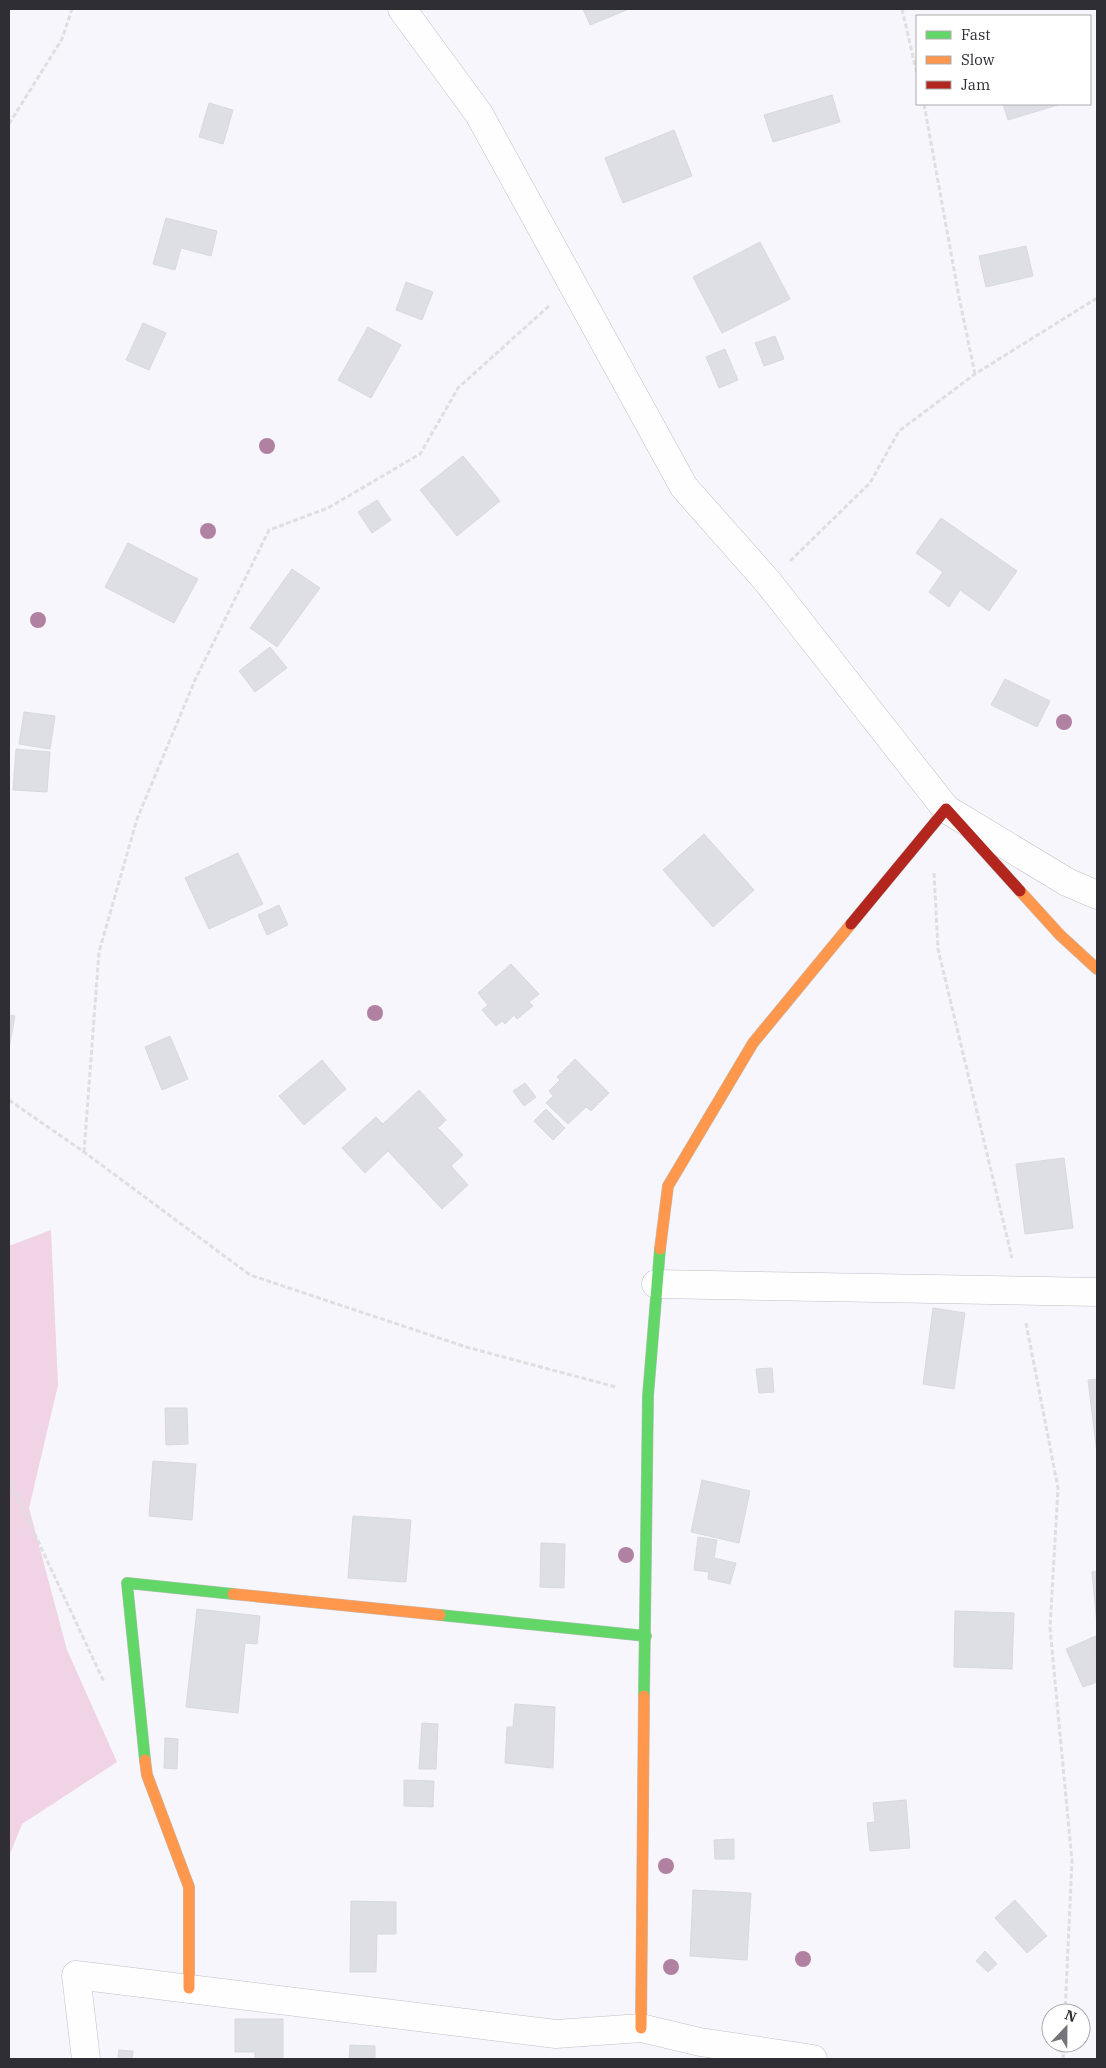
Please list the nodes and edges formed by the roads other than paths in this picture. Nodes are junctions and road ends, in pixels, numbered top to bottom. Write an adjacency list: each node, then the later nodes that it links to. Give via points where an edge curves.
1 (402, 9): 2 (street, via 479,114 684,487 768,582)
2 (939, 817): 3 (street); 4 (street); 5 (street, via 753,1043 668,1186)
3 (1097, 895)
4 (1097, 970)
5 (656, 1284): 6 (street); 7 (street, via 648,1396)
6 (1097, 1292)
7 (646, 1636): 8 (street, via 127,1582 147,1775 189,1887); 9 (street)
8 (189, 1988): 9 (street, via 556,2034); 11 (street, via 76,1975)
9 (641, 2028): 10 (street)
10 (701, 2050): 12 (street)
11 (86, 2059)
12 (813, 2059)

